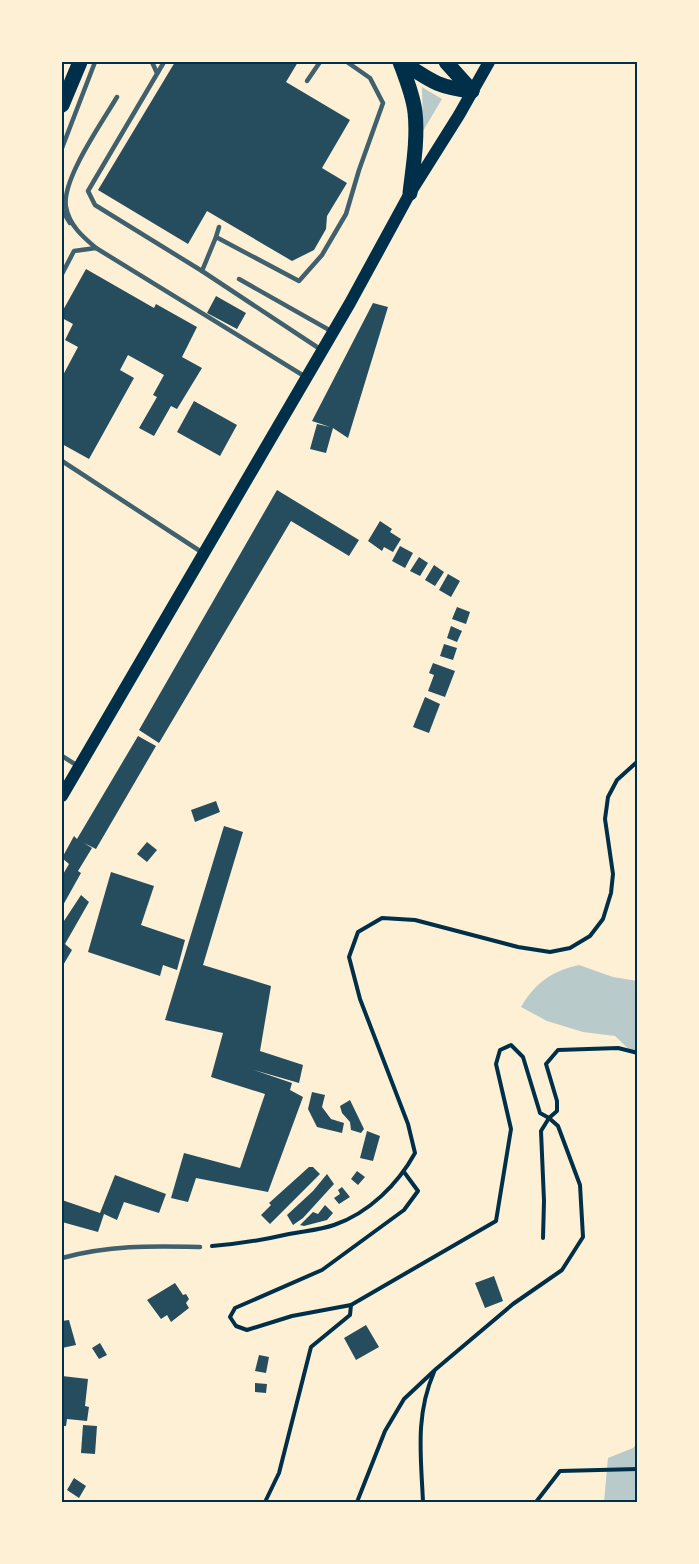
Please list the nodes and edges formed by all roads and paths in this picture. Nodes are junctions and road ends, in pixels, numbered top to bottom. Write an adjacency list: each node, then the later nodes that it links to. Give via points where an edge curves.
1 (80, 62): 14 (main road)
2 (94, 62): 15 (lane)
3 (152, 62): 10 (lane)
4 (164, 62): 10 (lane)
5 (320, 62): 11 (lane)
6 (347, 62): 20 (lane, via 369,78 383,102 346,213 322,255 299,281)
7 (401, 62): 12 (main road, via 432,83); 16 (main road, via 415,112)
8 (446, 62): 12 (main road)
9 (489, 62): 12 (main road)
10 (157, 73): 22 (lane, via 88,191 95,205)
11 (307, 81)
12 (472, 90): 16 (main road)
13 (117, 97): 19 (lane, via 68,183 66,207)
14 (62, 105)
15 (62, 148)
16 (410, 193): 25 (main road)
17 (62, 210): 19 (lane)
18 (219, 227): 20 (lane)
19 (77, 232): 21 (lane)
20 (216, 237): 22 (lane)
21 (96, 248): 23 (lane, via 74,251); 27 (lane)
22 (202, 271): 26 (lane)
23 (62, 274)
24 (239, 279): 25 (lane)
25 (333, 332): 26 (main road)
26 (322, 350): 27 (main road)
27 (306, 378): 29 (main road)
28 (62, 461): 29 (lane)
29 (203, 553): 32 (main road)
30 (62, 756): 32 (lane)
31 (638, 761): 36 (path, via 617,780 608,796 606,819 614,874 603,919 590,936 570,948 550,952 415,920 382,918 358,932 349,957 415,1153)
32 (78, 766): 33 (main road)
33 (62, 796)
34 (638, 1053): 35 (path, via 618,1048 558,1050 546,1064 557,1101 557,1111)
35 (549, 1118): 37 (path, via 541,1131); 40 (path, via 540,1113 523,1057 511,1045 500,1050 496,1064 511,1129 496,1221); 41 (path, via 558,1126 580,1185 583,1237 562,1270 513,1304)
36 (404, 1172): 38 (path, via 384,1194 335,1225 249,1243); 40 (path, via 418,1191 404,1210 322,1270 235,1308 230,1317 236,1326 248,1329)
37 (543, 1238)
38 (200, 1248): 39 (lane, via 130,1246)
39 (62, 1258)
40 (351, 1305): 43 (path, via 350,1315 311,1347 279,1473)
41 (436, 1369): 44 (path, via 399,1407 385,1431); 45 (path, via 426,1392 419,1430)
42 (638, 1469): 46 (path, via 561,1471)
43 (265, 1503)
44 (357, 1503)
45 (423, 1503)
46 (536, 1503)

